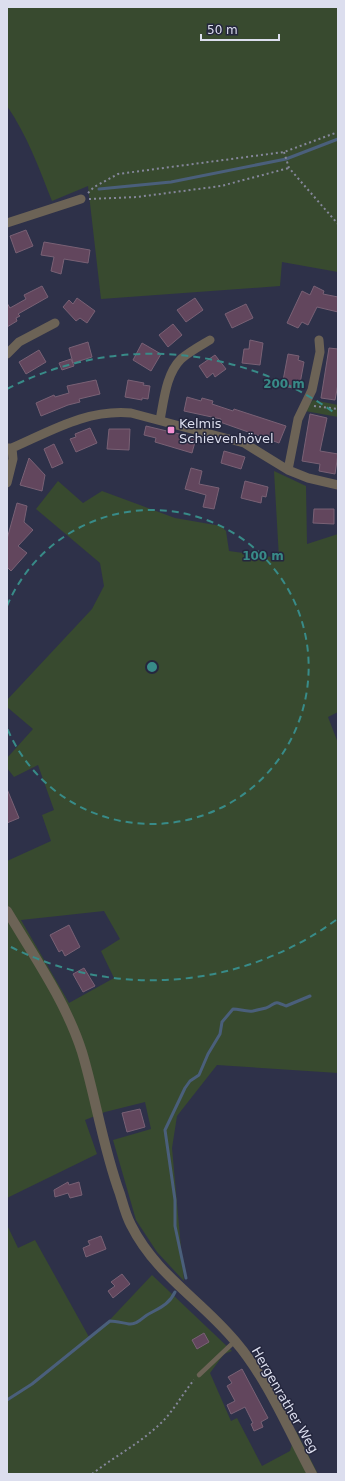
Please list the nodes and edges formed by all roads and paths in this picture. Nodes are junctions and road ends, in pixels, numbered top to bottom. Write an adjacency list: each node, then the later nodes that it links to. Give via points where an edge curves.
1 (338, 132): 2 (path)
2 (284, 152): 3 (path); 4 (path, via 118,174 94,187)
3 (289, 168): 4 (path, via 221,186 137,197); 6 (path)
4 (81, 199): 5 (street)
5 (7, 223)
6 (338, 224)
7 (55, 323): 10 (street, via 19,342)
8 (210, 340): 13 (street, via 181,359 173,370 167,384)
9 (319, 340): 11 (street, via 320,352 312,390)
10 (7, 354)
11 (304, 404): 12 (path); 15 (street, via 298,419)
12 (338, 409)
13 (160, 420): 14 (street, via 115,411 97,414 76,419); 15 (street, via 244,443)
14 (10, 448): 16 (street, via 13,460)
15 (288, 470): 17 (street)
16 (7, 483)
17 (338, 485)
18 (7, 911): 19 (street, Hergenrather Weg, via 73,1028 82,1052 113,1174 130,1223 152,1260)
19 (235, 1341): 20 (lane, Hergenrather Weg); 22 (street, Hergenrather Weg, via 261,1380)
20 (199, 1374): 21 (path, via 162,1422)
21 (92, 1474)
22 (312, 1474)

